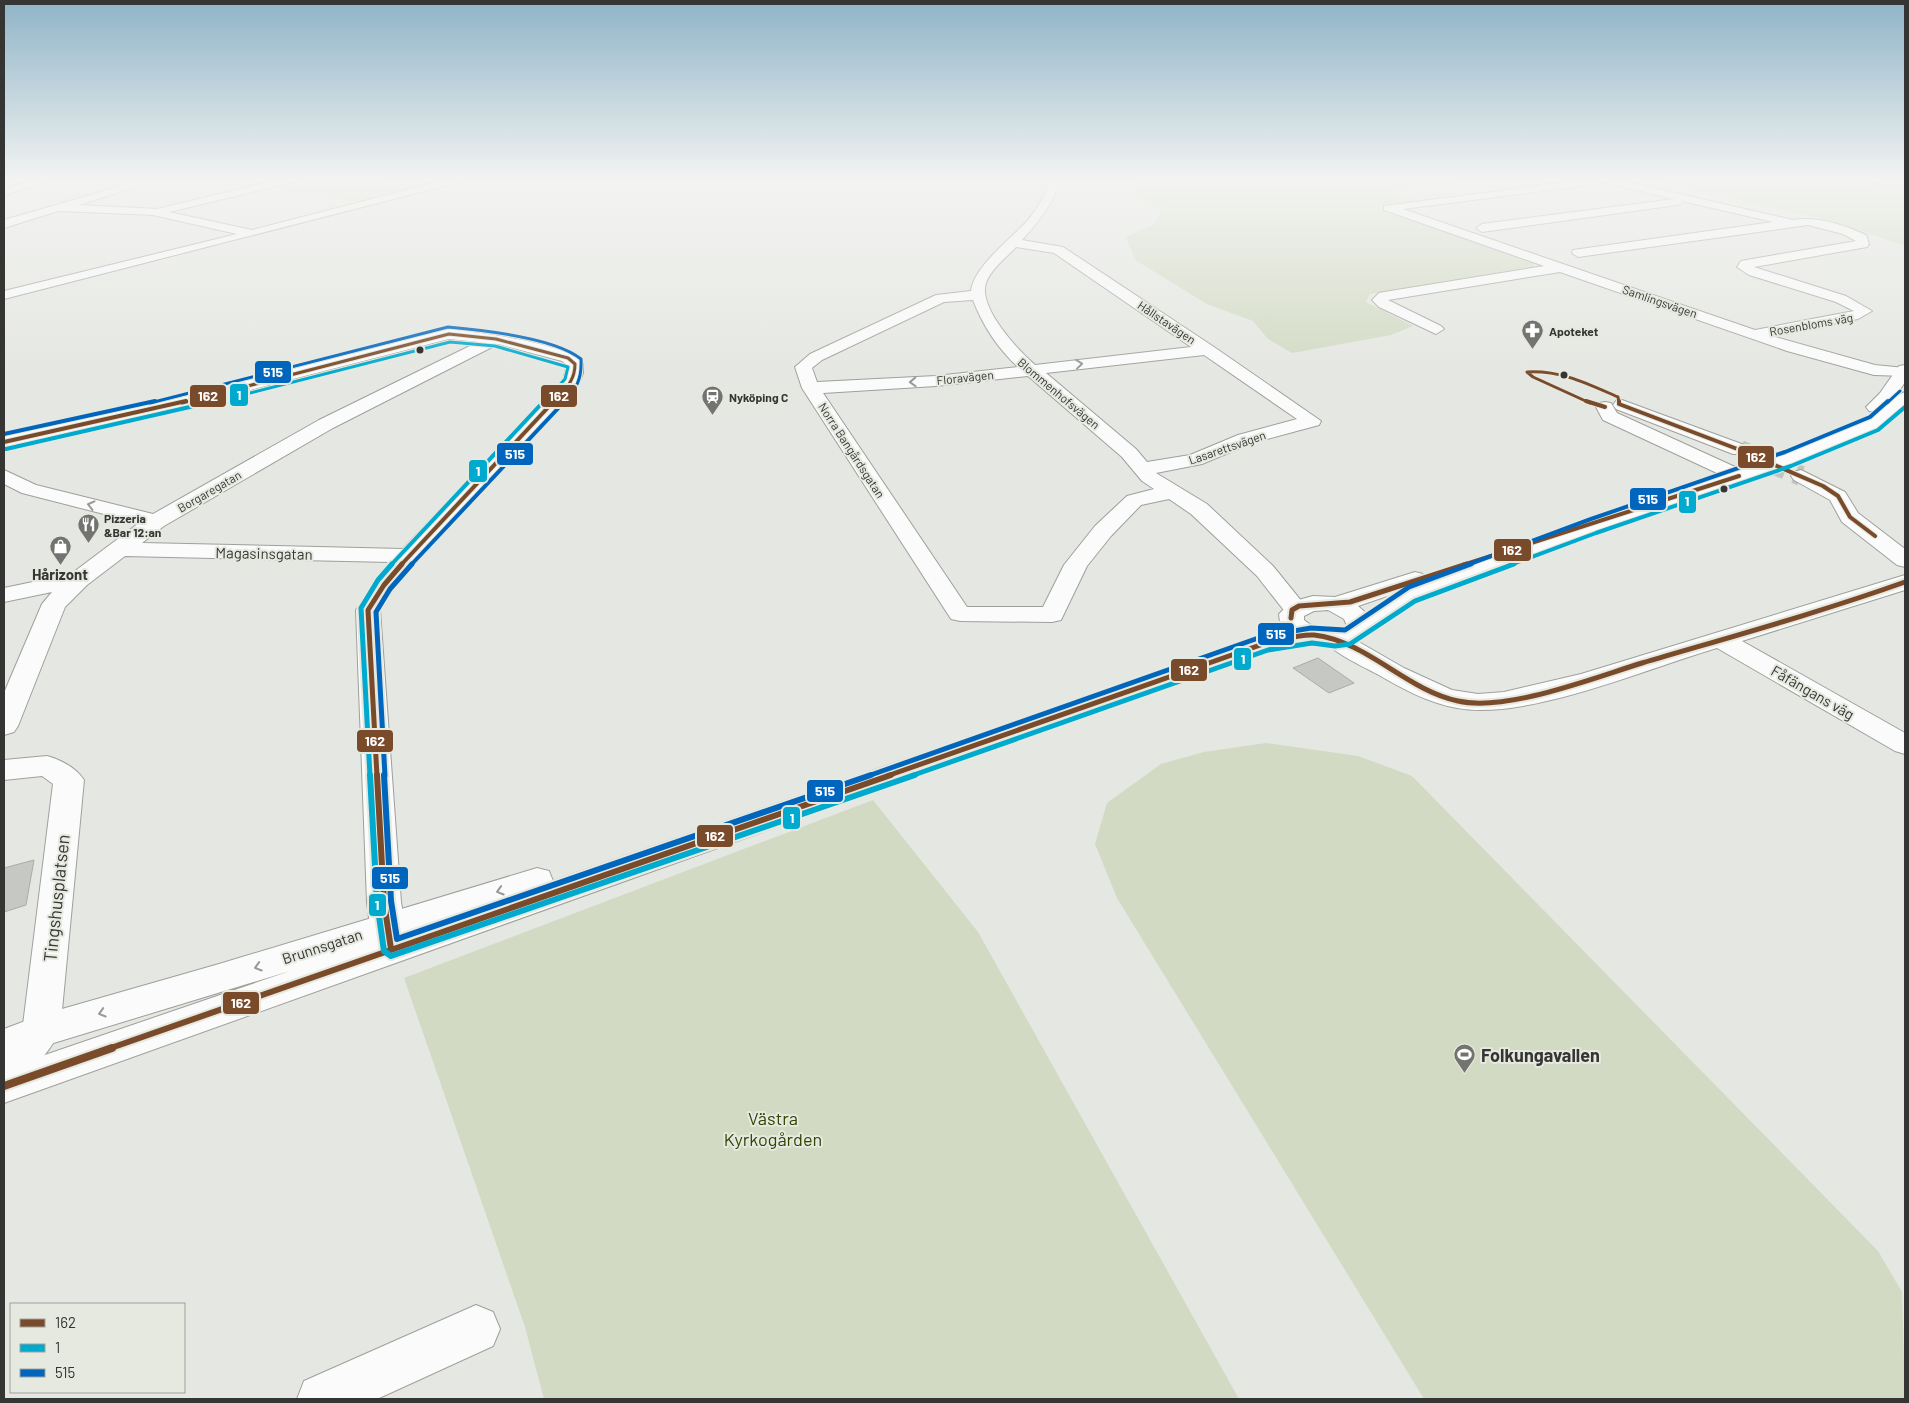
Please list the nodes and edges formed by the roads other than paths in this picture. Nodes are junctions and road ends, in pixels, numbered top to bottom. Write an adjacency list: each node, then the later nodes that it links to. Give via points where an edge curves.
1 (204, 245): 9 (main road)
2 (1013, 245): 10 (main road, via 984,275)
3 (1030, 245): 14 (main road, Hållstavägen, via 1058,250)
4 (1498, 245): 8 (main road, Samlingsvägen)
5 (1638, 245): 7 (main road, Rosenbloms väg)
6 (1853, 245): 12 (main road, Rosenbloms väg, via 1754,262 1744,267 1841,298 1865,311)
7 (1578, 254)
8 (1564, 268): 11 (main road, via 1384,296 1379,300); 12 (main road, Samlingsvägen)
9 (4, 295)
10 (977, 295): 15 (main road, Blommenhofsvägen, via 1005,344); 17 (main road, Norra Bangårdsgatan, via 941,298 816,357 803,368)
11 (1436, 330)
12 (1756, 334): 16 (main road, Samlingsvägen, via 1874,370)
13 (496, 340): 21 (main road, via 449,334 168,406); 28 (main road, Borgaregatan, via 326,424); 33 (main road, via 568,358 575,364 575,373)
14 (1208, 350): 15 (main road, Floravägen, one-way to 14); 19 (main road, Hållstavägen)
15 (1031, 369): 17 (main road, Floravägen, one-way to 17, via 936,381); 23 (main road, Blommenhofsvägen, via 1129,453)
16 (1905, 371): 20 (main road, Brunnsgatan, via 1886,397)
17 (811, 388): 27 (main road, Norra Bangårdsgatan, via 960,614 1052,615 1076,565 1103,531 1134,500)
18 (1905, 397): 20 (main road, Brunnsgatan, via 1874,423)
19 (1312, 421): 23 (main road, Lasarettsvägen, via 1245,439 1195,460)
20 (1842, 435): 25 (main road, Brunnsgatan)
21 (4, 442)
22 (1740, 450): 25 (main road, via 1612,405 1609,416)
23 (1142, 469): 27 (main road, Blommenhofsvägen)
24 (4, 476): 28 (main road, one-way to 24, via 29,489)
25 (1739, 476): 29 (main road, Brunnsgatan)
26 (1801, 476): 31 (main road, via 1838,496 1850,517)
27 (1171, 492): 35 (main road, Blommenhofsvägen, via 1199,509)
28 (156, 521): 32 (main road, Borgaregatan)
29 (1594, 526): 39 (main road, Brunnsgatan); 40 (main road, Brunnsgatan, via 1412,594 1384,611)
30 (1905, 533): 31 (main road)
31 (1875, 536): 34 (main road)
32 (119, 549): 33 (main road, Magasinsgatan); 36 (main road, Borgaregatan)
33 (409, 556): 45 (main road, via 368,610)
34 (1905, 560)
35 (1265, 571): 39 (main road, Blommenhofsvägen, via 1300,595); 40 (main road, Blommenhofsvägen)
36 (79, 580): 38 (main road); 42 (main road, Borgaregatan, via 54,604)
37 (1905, 582): 41 (main road, via 1840,605)
38 (4, 595)
39 (1329, 604): 40 (main road, Brunnsgatan, via 1310,602); 40 (main road, Blommenhofsvägen, via 1356,616)
40 (1325, 627): 41 (main road, via 1426,688 1458,701 1496,702 1549,690); 45 (main road, Brunnsgatan, via 1247,650 709,840)
41 (1720, 639): 43 (main road, Fåfängans väg)
42 (4, 726)
43 (1905, 745)
44 (4, 770): 46 (main road, Tingshusplatsen, via 47,766 70,780)
45 (389, 937): 46 (main road, Brunnsgatan, one-way to 46, via 219,979); 49 (main road, Brunnsgatan)
46 (41, 1031): 47 (main road, Brunnsgatan); 48 (main road)
47 (4, 1045)
48 (4, 1070)
49 (4, 1086)
50 (476, 1329): 51 (main road)
51 (322, 1399)

